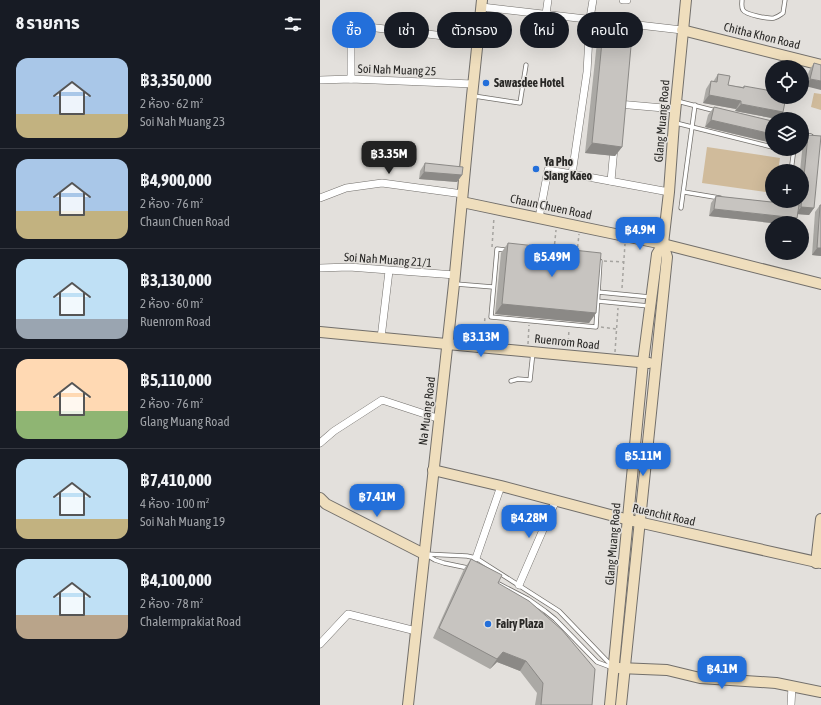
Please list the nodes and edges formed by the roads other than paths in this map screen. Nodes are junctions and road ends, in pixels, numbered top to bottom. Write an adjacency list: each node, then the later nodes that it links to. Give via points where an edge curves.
1 (548, 0): 10 (street)
2 (593, 0): 11 (street)
3 (623, 0): 4 (street)
4 (627, 0)
5 (686, 0): 13 (street, Glang Muang Road)
6 (742, 0): 7 (lane, via 745,12 776,18 783,13)
7 (784, 0)
8 (482, 3): 9 (street, Chitha Khon Road)
9 (534, 12)
10 (546, 12)
11 (591, 12)
12 (643, 25): 13 (street, Chitha Khon Road)
13 (682, 30): 20 (street, Chitha Khon Road); 26 (street, Glang Muang Road)
14 (437, 35): 21 (street, via 351,26)
15 (477, 48): 23 (street, Na Muang Road)
16 (588, 48): 35 (street)
17 (623, 48): 18 (street)
18 (623, 52)
19 (526, 65): 24 (lane, via 520,103)
20 (821, 65)
21 (351, 79): 22 (street, Soi Nah Muang 25); 23 (street, Soi Nah Muang 25)
22 (320, 80)
23 (473, 84): 24 (street, Na Muang Road)
24 (472, 96): 40 (street, Na Muang Road)
25 (618, 104): 26 (street)
26 (676, 105): 27 (lane); 29 (street, Glang Muang Road)
27 (695, 105): 28 (lane); 30 (lane)
28 (718, 111)
29 (674, 123): 30 (lane); 37 (street, Glang Muang Road)
30 (692, 127): 34 (lane); 38 (lane)
31 (809, 136): 32 (lane)
32 (815, 137)
33 (614, 141): 36 (street)
34 (765, 145)
35 (572, 174): 36 (street); 43 (street, via 548,170)
36 (611, 181): 37 (street)
37 (669, 192): 44 (street, Glang Muang Road)
38 (684, 192): 41 (lane); 42 (lane)
39 (320, 198): 40 (street, via 346,188 382,184)
40 (462, 198): 43 (street, Chaun Chuen Road, via 494,209); 47 (street, Na Muang Road)
41 (728, 199)
42 (681, 208)
43 (539, 218): 44 (street, Chaun Chuen Road)
44 (663, 244): 48 (street, Chaun Chuen Road); 52 (street, Glang Muang Road, via 657,254); 58 (street, Glang Muang Road, via 667,256)
45 (320, 268): 46 (street, Soi Nah Muang 21/1)
46 (389, 271): 47 (street, Soi Nah Muang 21/1); 54 (street)
47 (455, 280): 49 (lane); 55 (street, Na Muang Road)
48 (821, 284)
49 (494, 287): 50 (lane, via 497,250 600,260); 51 (lane, via 491,317 596,327)
50 (598, 292): 51 (lane); 52 (lane)
51 (598, 301): 52 (lane)
52 (651, 301): 57 (street, Glang Muang Road)
53 (320, 332): 54 (street, Ruenrom Road)
54 (381, 338): 55 (street, Ruenrom Road)
55 (448, 344): 56 (street, Ruenrom Road); 60 (street, Na Muang Road)
56 (530, 352): 57 (street, Ruenrom Road); 59 (lane, via 530,380)
57 (643, 362): 58 (street, Ruenrom Road); 66 (street, Glang Muang Road)
58 (656, 364): 68 (street, Glang Muang Road)
59 (511, 381)
60 (440, 419): 61 (street, via 382,400); 62 (street, Na Muang Road)
61 (320, 443)
62 (433, 470): 63 (street, Ruenchit Road); 69 (street, Na Muang Road)
63 (501, 486): 64 (street, Ruenchit Road); 70 (street)
64 (556, 500): 66 (street, Ruenchit Road); 74 (street)
65 (322, 504): 69 (street)
66 (629, 520): 68 (street, Ruenchit Road); 77 (street, Glang Muang Road)
67 (821, 520): 71 (street)
68 (639, 522): 71 (street, Ruenchit Road); 78 (street, Glang Muang Road)
69 (424, 554): 70 (lane); 72 (lane, via 435,560); 75 (street, Na Muang Road)
70 (476, 558): 74 (lane)
71 (819, 563)
72 (472, 570)
73 (493, 581): 77 (lane, via 545,611 597,662)
74 (519, 585): 77 (lane, via 559,611)
75 (416, 631): 76 (street, via 348,614); 81 (street, Na Muang Road)
76 (320, 644)
77 (614, 668): 78 (street); 82 (street, Glang Muang Road)
78 (625, 668): 79 (street, via 667,670 700,678); 83 (street, Glang Muang Road)
79 (792, 686): 80 (street); 84 (street)
80 (821, 692)
81 (408, 705)
82 (610, 705)
83 (621, 705)
84 (791, 705)

